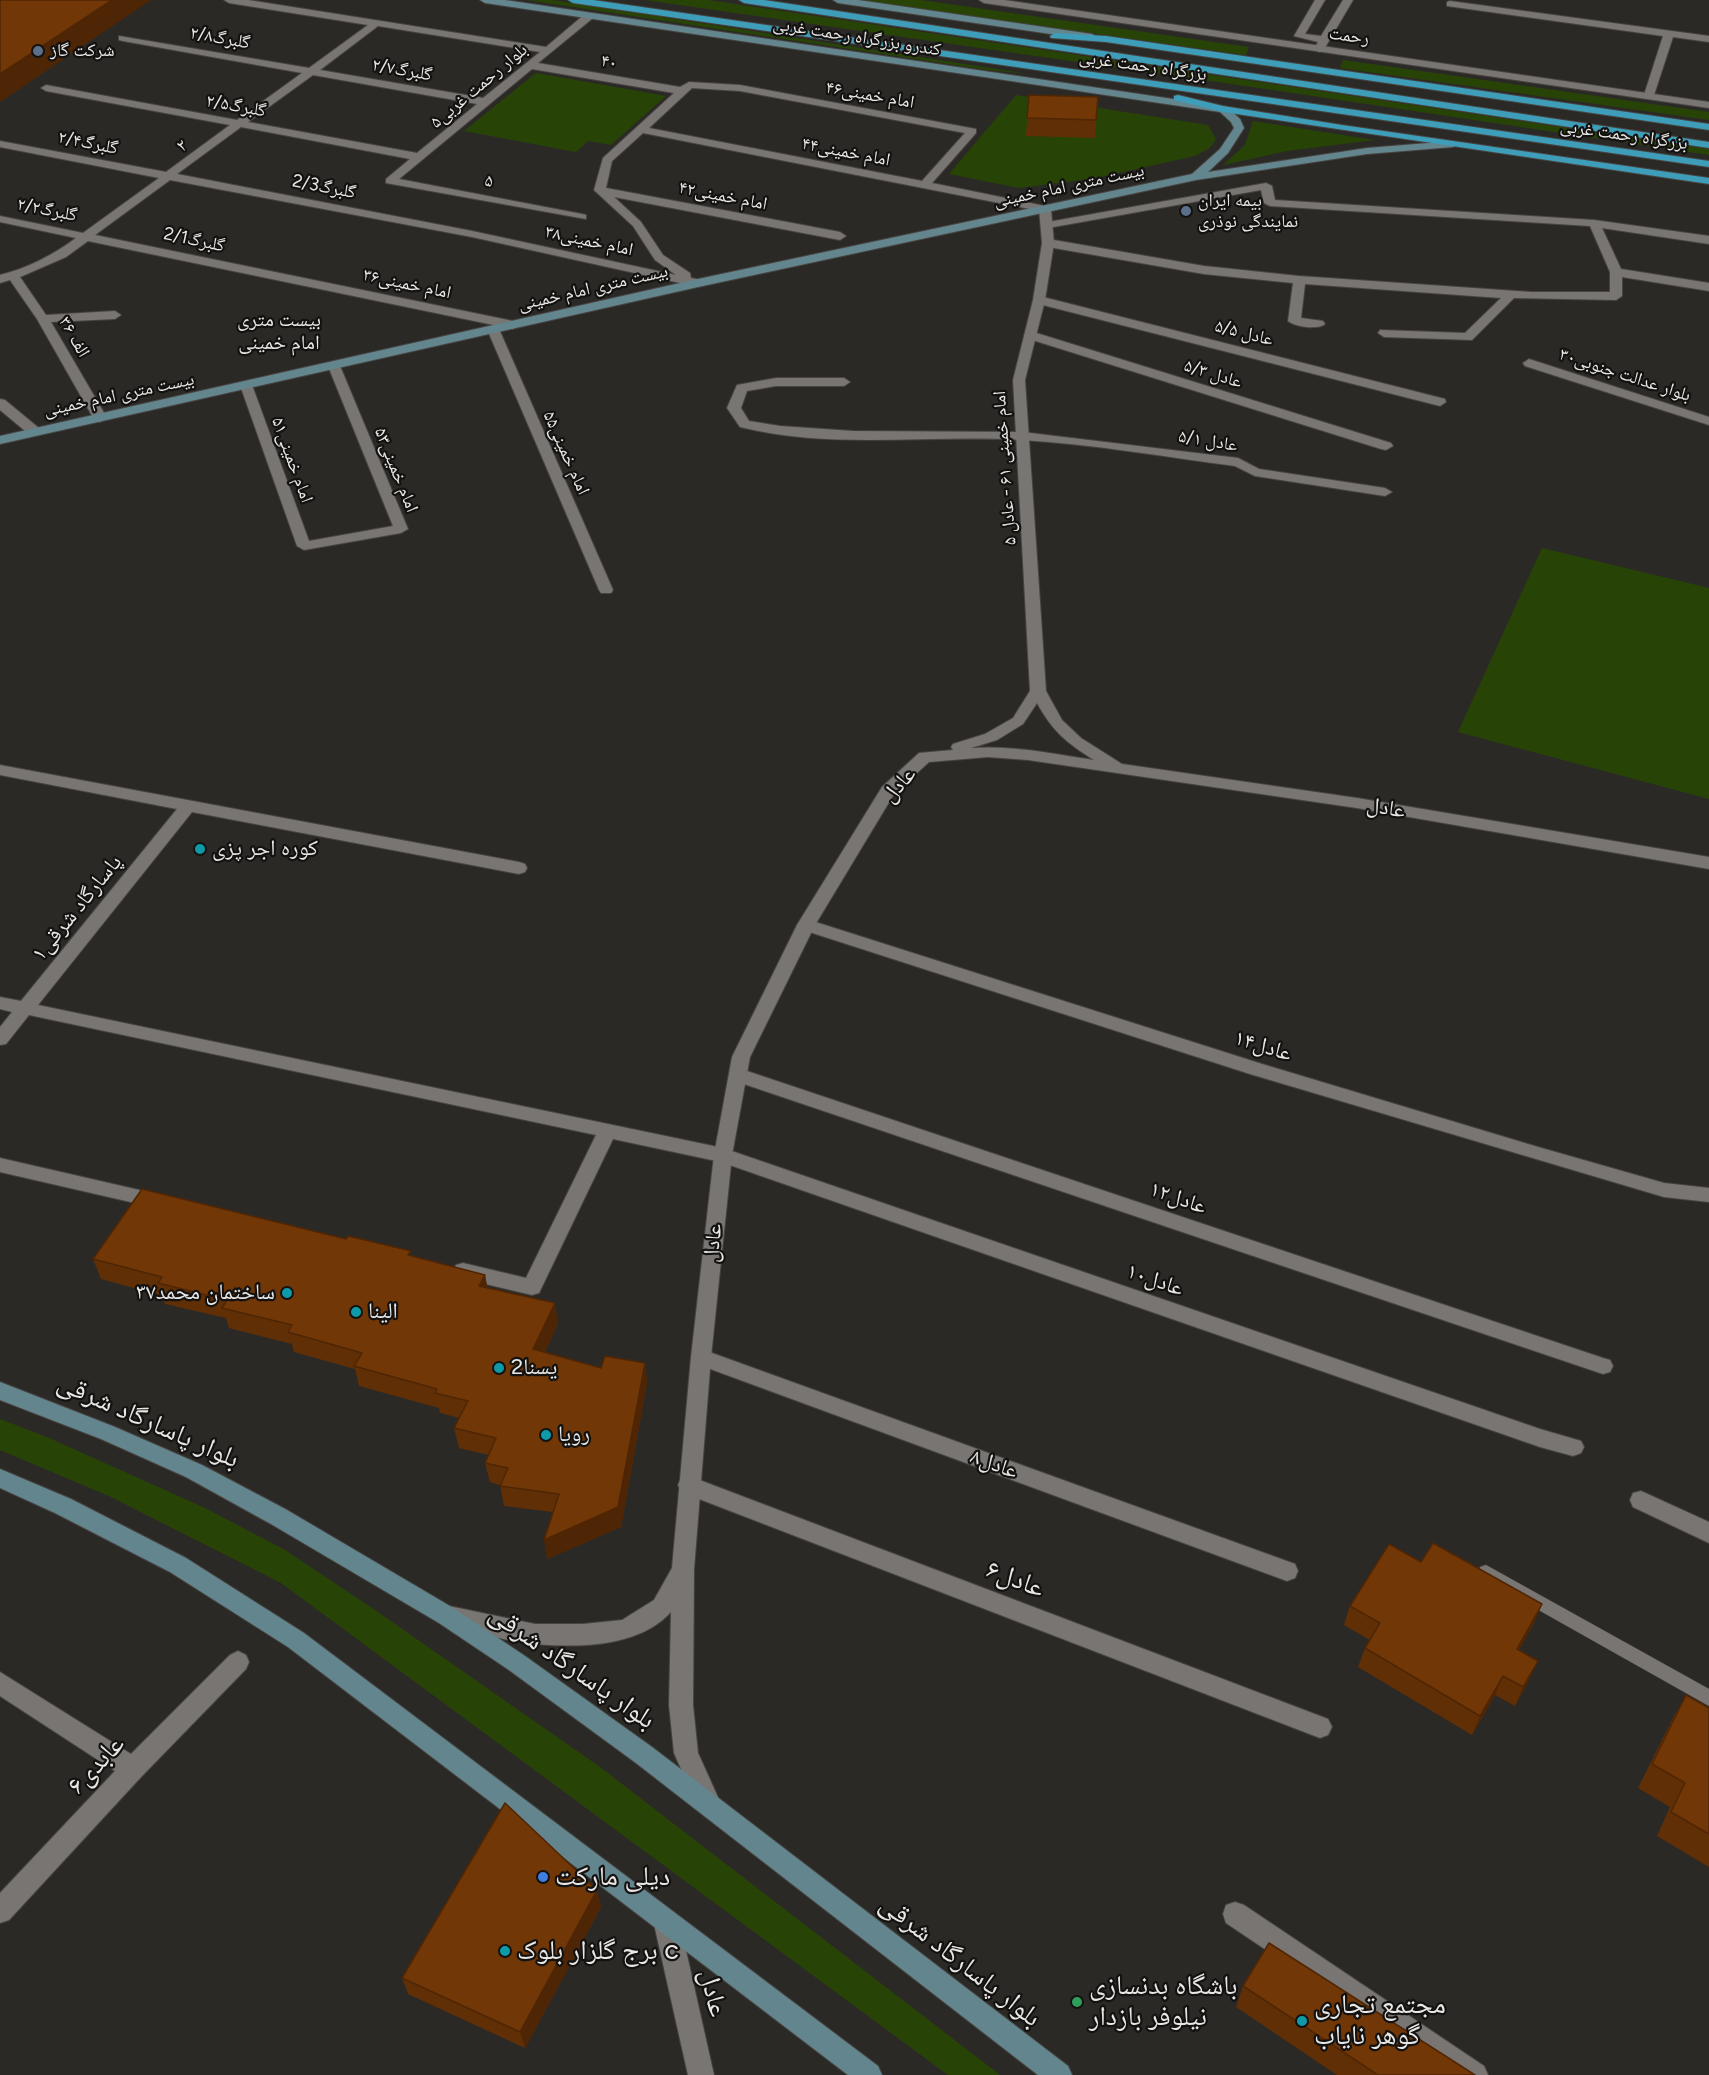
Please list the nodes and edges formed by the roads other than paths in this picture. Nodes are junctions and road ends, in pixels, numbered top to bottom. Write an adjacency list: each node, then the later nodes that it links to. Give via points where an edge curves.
1 (229, 0): 11 (street)
2 (485, 0): 10 (main road, کندرو بزرگراه رحمت غربی)
3 (573, 0): 21 (highway, بزرگراه رحمت غربی)
4 (744, 0): 12 (highway, بزرگراه رحمت غربی)
5 (838, 0): 15 (main road, کندرو بزرگراه رحمت غربی)
6 (991, 0): 17 (street, رحمت)
7 (1320, 0): 17 (street, via 1299,36)
8 (1348, 0): 17 (street)
9 (1450, 4): 13 (street)
10 (589, 16): 18 (street, بلوار رحمت غربی۵); 22 (main road, کندرو بزرگراه رحمت غربی)
11 (375, 24): 18 (street); 20 (street, ۲)
12 (945, 30): 15 (highway); 34 (highway, بزرگراه رحمت غربی)
13 (1668, 34): 16 (street); 25 (street)
14 (123, 38): 20 (street, گلبرگ۲/۸)
15 (1106, 39): 30 (highway)
16 (1709, 39)
17 (1322, 44): 25 (street, رحمت)
18 (548, 50): 19 (street, بلوار رحمت غربی۵)
19 (529, 65): 24 (street, ۴۰); 26 (street, بلوار رحمت غربی۵)
20 (312, 70): 26 (street, گلبرگ۲/۷); 29 (street, ۲)
21 (1085, 74): 22 (highway); 28 (highway); 36 (highway, بزرگراه رحمت غربی)
22 (1021, 79): 28 (main road, کندرو بزرگراه رحمت غربی)
23 (46, 88): 29 (street, گلبرگ۲/۵)
24 (686, 88): 31 (street); 41 (street, امام خمینی۴۶, via 740,88 972,131)
25 (1649, 95): 27 (street, رحمت)
26 (485, 102): 35 (street, بلوار رحمت غربی۵)
27 (1709, 105)
28 (1223, 110): 33 (highway); 38 (main road, via 1239,128 1224,151)
29 (241, 123): 35 (street, گلبرگ۲/۵); 37 (street, ۲)
30 (1709, 128)
31 (639, 129): 41 (street, ۴۴امام خمینی); 42 (street, via 607,160)
32 (0, 144): 37 (street, گلبرگ۲/۴)
33 (1453, 144): 38 (main road, بیست متری امام خمینی, via 1367,151); 40 (highway)
34 (1709, 145)
35 (420, 157): 39 (street, بلوار رحمت غربی۵)
36 (1709, 164)
37 (169, 176): 48 (street, 2/3گلبرگ); 49 (street, ۲)
38 (1196, 177): 43 (main road, بیست متری امام خمینی)
39 (390, 181): 44 (street, ۵)
40 (1709, 181)
41 (924, 186): 43 (street, ۴۴امام خمینی)
42 (600, 190): 50 (street, امام خمینی۴۲); 58 (street, via 637,224 659,257)
43 (1045, 209): 47 (street, امام خمینی ۶۱ - عادل ۵); 58 (main road, بیست متری امام خمینی)
44 (582, 217)
45 (0, 219): 49 (street, گلبرگ۲/۲)
46 (1594, 223): 47 (street, via 1270,203 1266,186); 51 (street); 53 (street)
47 (1048, 225): 52 (street, امام خمینی ۶۱ - عادل ۵)
48 (472, 234): 58 (street, امام خمینی۳۸)
49 (86, 236): 54 (street, ۲, via 62,254); 56 (street, 2/1گلبرگ)
50 (840, 236)
51 (1709, 240)
52 (1048, 243): 57 (street, via 1204,270); 61 (street, امام خمینی ۶۱ - عادل ۵)
53 (1616, 272): 59 (street); 60 (street, via 1616,296)
54 (13, 275): 55 (street, ۲); 63 (street, ۳۶ الف)
55 (0, 279)
56 (293, 279): 65 (street, امام خمینی۳۶)
57 (1299, 280): 60 (street); 64 (street, via 1294,321)
58 (698, 283): 65 (main road, بیست متری امام خمینی)
59 (1709, 287)
60 (1512, 294): 67 (street, via 1468,337)
61 (1039, 300): 68 (street, امام خمینی ۶۱ - عادل ۵); 73 (street, عادل ۵/۵)
62 (115, 315): 63 (street)
63 (43, 319): 75 (street, ۳۶ الف)
64 (1320, 324)
65 (513, 325): 66 (main road, بیست متری امام خمینی)
66 (493, 330): 70 (main road, بیست متری امام خمینی); 83 (street, امام خمینی۵۵)
67 (1384, 333)
68 (1030, 336): 78 (street, امام خمینی ۶۱ - عادل ۵, via 1019,380); 80 (street, عادل ۵/۳)
69 (1529, 363): 76 (street, بلوار عدالت جنوبی۳۰)
70 (334, 366): 72 (main road, بیست متری امام خمینی); 82 (street, امام خمینی۵۳, via 401,529)
71 (844, 382): 78 (street, عادل ۵/۱, via 776,382 742,388 735,408 746,424 780,430 853,435)
72 (246, 385): 75 (main road, بیست متری امام خمینی); 82 (street, امام خمینی۵۱)
73 (1440, 402)
74 (0, 403): 77 (street)
75 (100, 418): 77 (main road, بیست متری امام خمینی)
76 (1709, 421)
77 (35, 432): 79 (main road, بیست متری امام خمینی)
78 (1022, 436): 81 (street, عادل ۵/۱, via 1238,462 1256,472); 84 (street, امام خمینی ۶۱ - عادل ۵)
79 (0, 440)
80 (1386, 446)
81 (1385, 492)
82 (304, 546)
83 (606, 590)
84 (1038, 691): 85 (street, via 1018,721 991,737); 87 (street, امام خمینی ۶۱ - عادل ۵, via 1056,723 1075,741)
85 (925, 757): 87 (street, عادل, via 988,752); 91 (street, عادل, via 888,791)
86 (0, 770): 88 (street)
87 (1122, 770): 89 (street, عادل, via 1357,803)
88 (189, 805): 90 (street); 93 (street, پاسارگاد شرقی۱)
89 (1709, 863)
90 (519, 868)
91 (807, 925): 95 (street, عادل, via 741,1057); 99 (street, عادل۱۴, via 1256,1069 1538,1154 1664,1190)
92 (0, 1003): 93 (street, عادل۱۰)
93 (24, 1009): 94 (street, پاسارگاد شرقی۱); 96 (street, عادل۱۰)
94 (0, 1039)
95 (738, 1075): 97 (street, عادل); 103 (street, عادل۱۲)
96 (608, 1131): 97 (street, عادل۱۰); 101 (street, via 532,1287)
97 (723, 1155): 102 (street, عادل); 105 (street, عادل۱۰)
98 (0, 1165): 100 (street)
99 (1709, 1195)
100 (185, 1208)
101 (439, 1266)
102 (701, 1357): 107 (street, عادل); 111 (street, ۸عادل)
103 (1603, 1366)
104 (0, 1390): 113 (main road, بلوار پاسارگاد شرقی, via 194,1472)
105 (1572, 1447)
106 (0, 1478): 122 (main road, via 178,1565 296,1640)
107 (689, 1485): 110 (street, عادل); 117 (street, عادل۶)
108 (1641, 1500): 109 (street)
109 (1709, 1533)
110 (683, 1569): 113 (street, via 662,1607 626,1630 535,1634); 119 (street, عادل, via 681,1705 686,1753)
111 (1287, 1571)
112 (1486, 1572): 116 (lane)
113 (447, 1616): 119 (main road, بلوار پاسارگاد شرقی, via 583,1710)
114 (238, 1662): 118 (street, عابدی۶)
115 (0, 1683): 118 (street)
116 (1709, 1698)
117 (1320, 1727)
118 (133, 1769): 120 (street, عابدی۶)
119 (709, 1805): 125 (main road, بلوار پاسارگاد شرقی)
120 (0, 1911)
121 (1234, 1914): 126 (street)
122 (667, 1924): 123 (street, عادل); 124 (main road)
123 (701, 2075)
124 (869, 2075)
125 (1059, 2075)
126 (1475, 2075)

